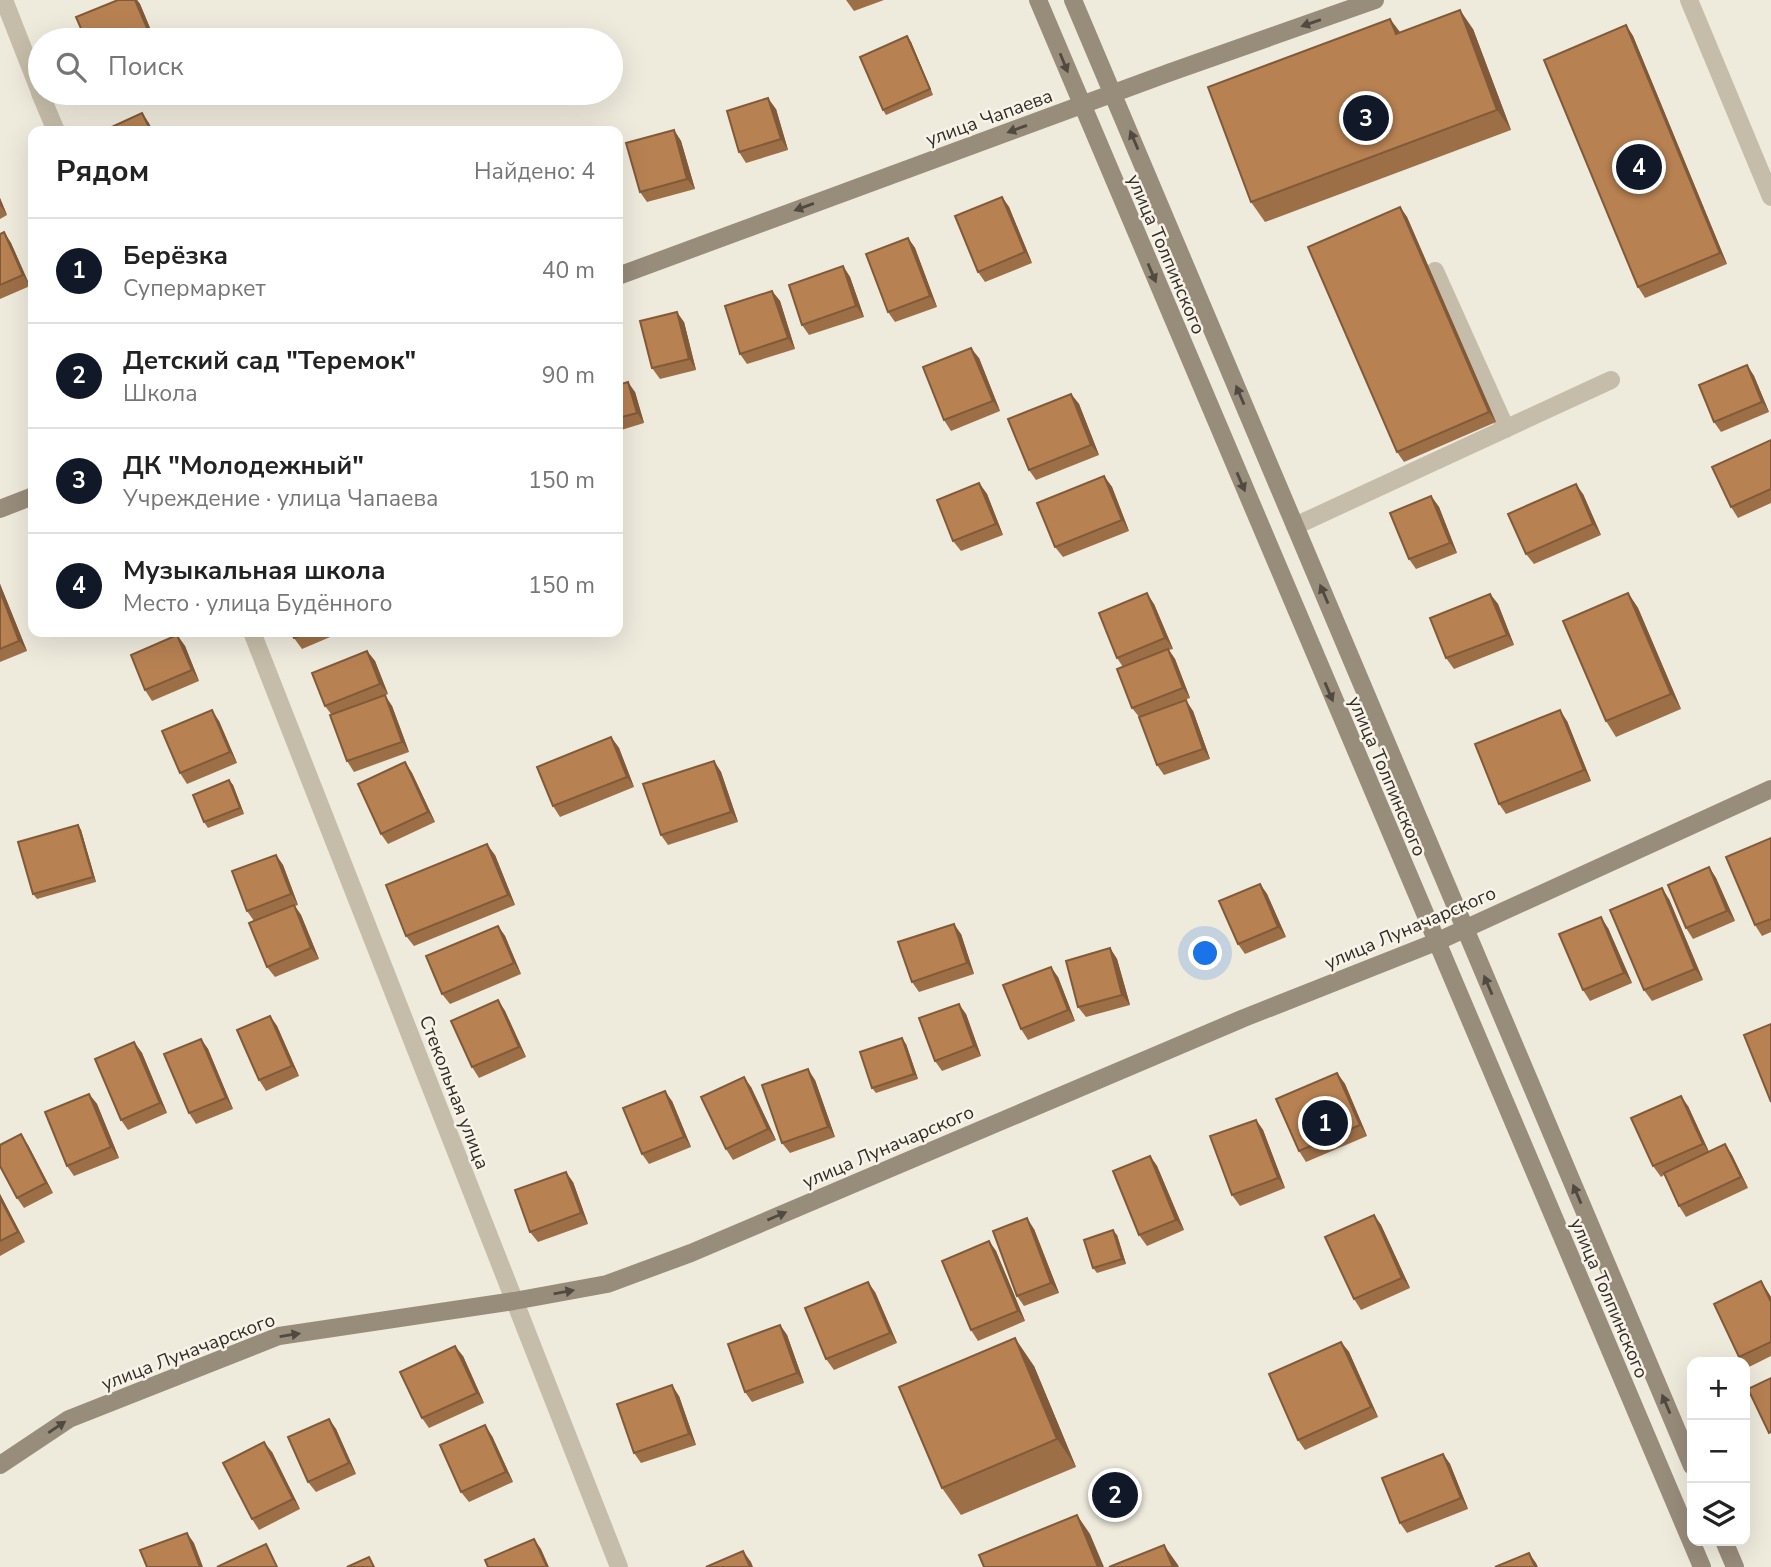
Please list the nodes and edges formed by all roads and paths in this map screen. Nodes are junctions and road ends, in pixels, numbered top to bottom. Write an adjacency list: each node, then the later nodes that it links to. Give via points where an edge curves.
1 (4, 0): 6 (street)
2 (1038, 0): 9 (main road, улица Толпинского, one-way to 9)
3 (1073, 0): 7 (main road, улица Толпинского)
4 (1375, 0): 7 (main road, улица Чапаева, one-way to 7)
5 (1689, 0): 11 (street)
6 (28, 61)
7 (1114, 93): 9 (main road, улица Чапаева); 18 (main road, улица Толпинского, one-way to 7)
8 (45, 105): 10 (street)
9 (1081, 105): 13 (main road, улица Чапаева, one-way to 13); 22 (main road, улица Толпинского, one-way to 22)
10 (54, 126)
11 (1771, 197)
12 (1435, 271): 15 (street)
13 (623, 274)
14 (1611, 380): 15 (street)
15 (1506, 429): 18 (street)
16 (28, 498): 17 (main road)
17 (0, 509)
18 (1295, 526): 21 (main road, улица Толпинского, one-way to 18)
19 (254, 637): 23 (street, Стекольная улица)
20 (1771, 789): 21 (main road, улица Луначарского)
21 (1464, 929): 22 (main road, улица Луначарского); 24 (main road, улица Толпинского, one-way to 21)
22 (1436, 942): 23 (main road, улица Луначарского, one-way to 22, via 607,1284 691,1253 1244,1018); 28 (main road, улица Толпинского)
23 (514, 1301): 25 (main road, улица Луначарского, one-way to 23, via 69,1419 279,1336); 27 (street, Стекольная улица)
24 (1687, 1454)
25 (0, 1465)
26 (1726, 1546): 29 (main road)
27 (619, 1567)
28 (1702, 1567)
29 (1735, 1567)

